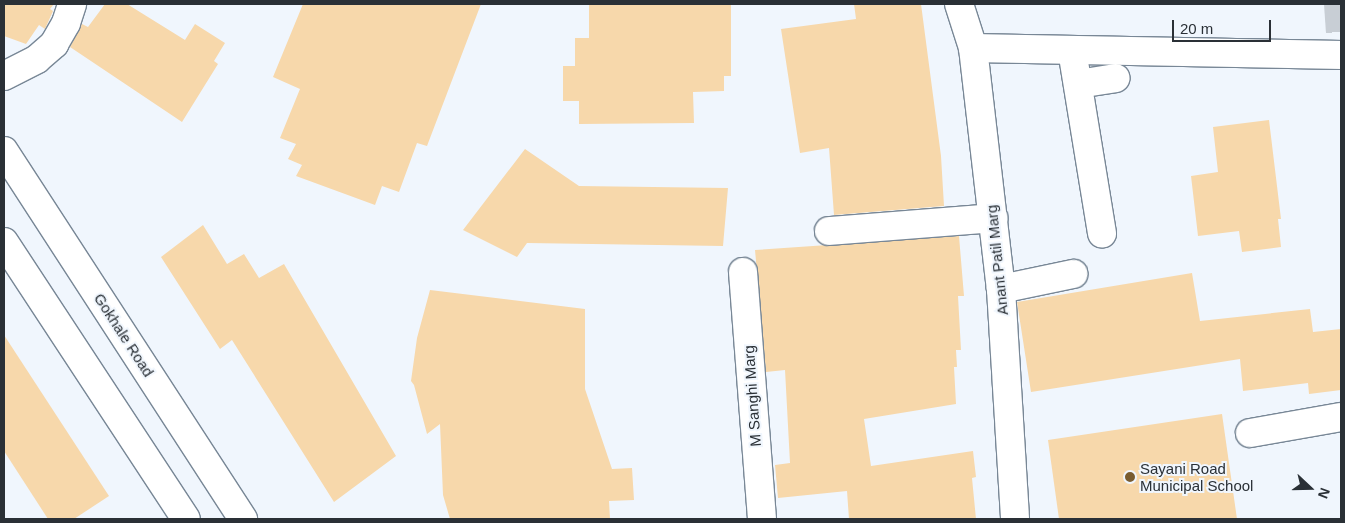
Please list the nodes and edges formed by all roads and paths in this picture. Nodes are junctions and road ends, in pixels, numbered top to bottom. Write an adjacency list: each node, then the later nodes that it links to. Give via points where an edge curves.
1 (72, 4): 6 (street, via 54,44 37,59)
2 (959, 4): 4 (street, Anant Patil Marg)
3 (1341, 46): 5 (street)
4 (972, 48): 5 (street); 10 (street, Anant Patil Marg)
5 (1072, 50): 8 (street)
6 (4, 76)
7 (1116, 78): 8 (street)
8 (1078, 84): 12 (street)
9 (4, 151): 20 (street, Gokhale Road)
10 (992, 218): 11 (street); 16 (street, Anant Patil Marg)
11 (829, 231)
12 (1102, 234)
13 (4, 242): 19 (street)
14 (742, 272): 21 (street, M Sanghi Marg)
15 (1073, 274): 16 (street)
16 (1001, 289): 22 (street, Anant Patil Marg)
17 (1341, 417): 18 (street)
18 (1250, 433)
19 (186, 519)
20 (243, 519)
21 (762, 519)
22 (1015, 519)

